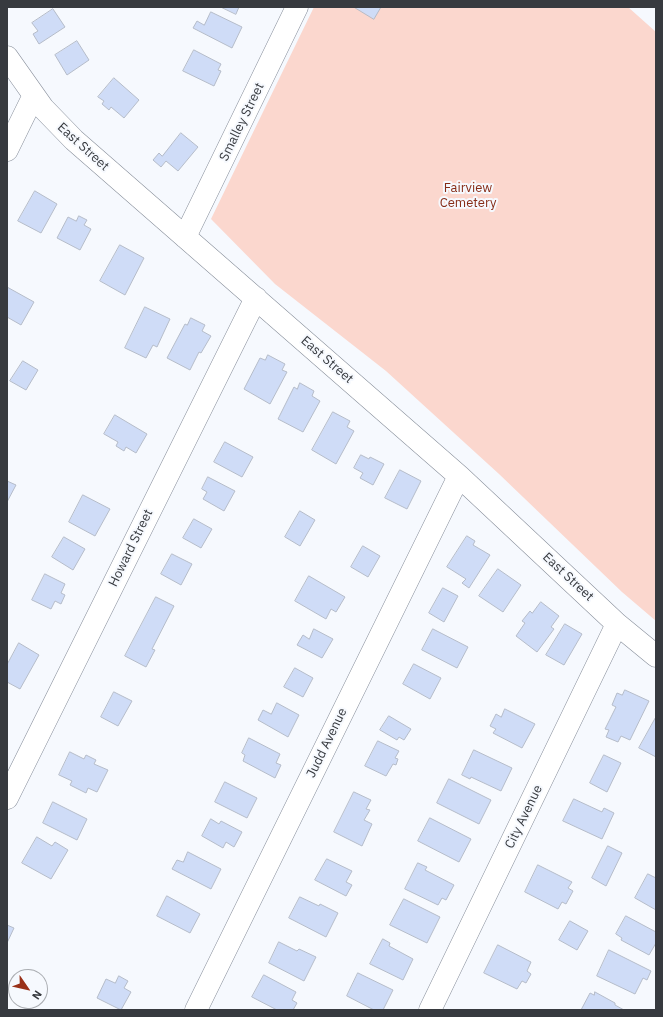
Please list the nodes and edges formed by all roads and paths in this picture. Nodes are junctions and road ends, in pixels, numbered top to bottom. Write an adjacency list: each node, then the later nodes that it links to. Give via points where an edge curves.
1 (297, 7): 5 (street, Smalley Street)
2 (7, 58): 3 (street, East Street)
3 (33, 96): 4 (street); 5 (street, East Street, via 74,140)
4 (7, 150)
5 (185, 237): 6 (street, East Street)
6 (256, 298): 7 (street, East Street); 10 (street, Howard Street)
7 (460, 476): 8 (street, East Street); 11 (street, Judd Avenue)
8 (617, 624): 9 (street, East Street); 12 (street, City Avenue)
9 (656, 656)
10 (7, 798)
11 (196, 1010)
12 (430, 1010)

